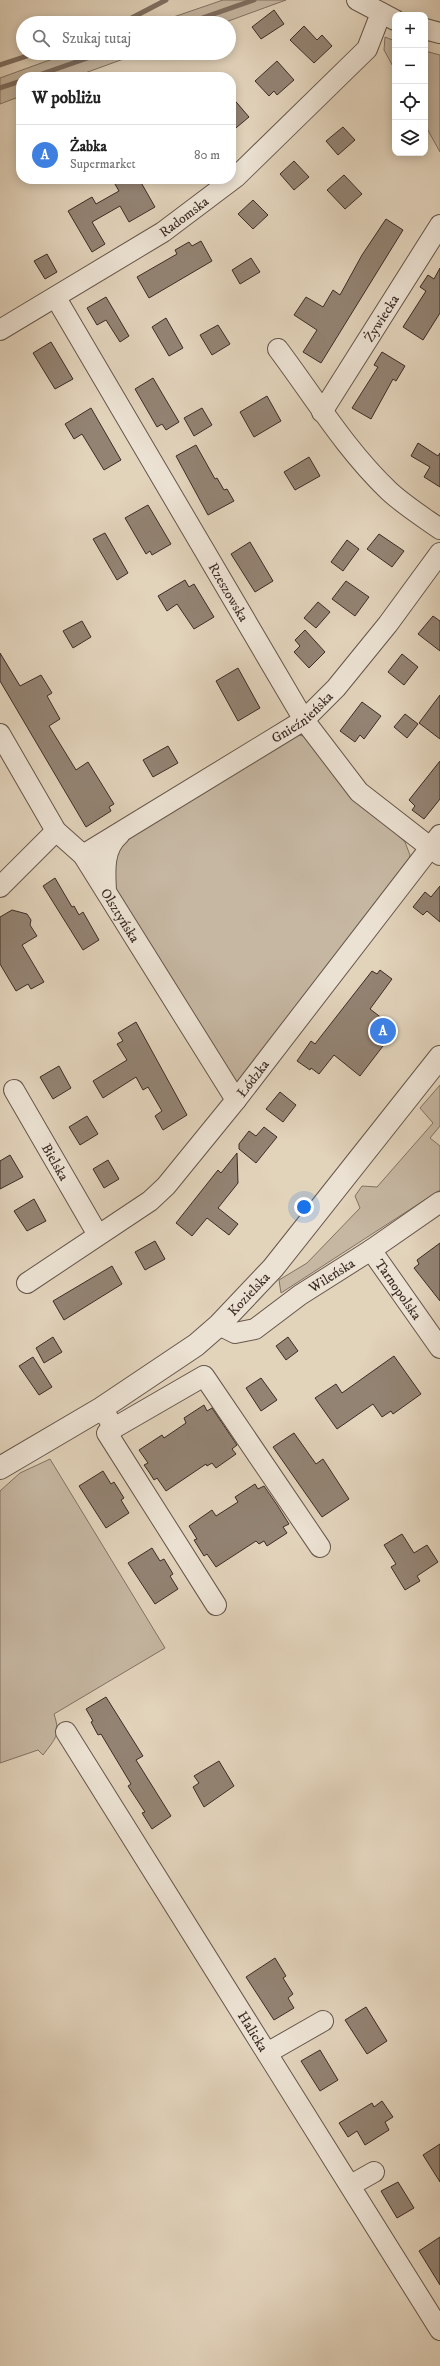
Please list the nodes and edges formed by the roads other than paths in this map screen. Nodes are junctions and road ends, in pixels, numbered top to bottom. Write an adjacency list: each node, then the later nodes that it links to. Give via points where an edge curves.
1 (357, 0): 2 (street)
2 (388, 16): 5 (street, Radomska, via 367,49)
3 (428, 31): 4 (street)
4 (440, 33)
5 (236, 177)
6 (227, 184): 8 (street, Radomska, via 163,232)
7 (440, 225): 11 (street, Żywiecka)
8 (56, 298): 9 (street, Radomska); 14 (street, Rzeszowska)
9 (0, 330)
10 (278, 349): 11 (street)
11 (322, 412): 12 (street, via 389,491)
12 (440, 529)
13 (440, 553): 14 (street, Gnieźnieńska, via 388,624 336,688)
14 (304, 720): 17 (street, Gnieźnieńska); 18 (street, Rzeszowska, via 359,792)
15 (0, 734): 16 (street, Olsztyńska)
16 (56, 831): 19 (street, Olsztyńska); 20 (street)
17 (120, 834): 19 (street, Gnieźnieńska); 21 (street, Gnieźnieńska, via 108,851 105,874)
18 (437, 846): 24 (street, Łódzka)
19 (83, 855): 21 (street, Olsztyńska)
20 (0, 887)
21 (107, 893): 24 (street, Olsztyńska)
22 (440, 1057): 29 (street, Kozielska, via 273,1268)
23 (14, 1090): 26 (street, Bielska)
24 (236, 1100): 26 (street, Łódzka, via 166,1186 150,1201)
25 (440, 1202): 27 (street, Wileńska)
26 (98, 1235): 28 (street, Łódzka)
27 (371, 1250): 29 (street, Wileńska, via 300,1295 255,1329 234,1333); 30 (street, Tarnopolska)
28 (27, 1283)
29 (219, 1326): 31 (street, Kozielska, via 196,1345)
30 (440, 1348)
31 (102, 1408): 32 (street); 33 (street, Kozielska)
32 (114, 1428): 34 (street, via 204,1376); 35 (street, via 107,1433)
33 (0, 1468)
34 (320, 1546)
35 (216, 1605)
36 (66, 1732): 38 (street, Halicka)
37 (323, 2021): 38 (street)
38 (267, 2053): 40 (street, Halicka)
39 (374, 2172): 40 (street)
40 (351, 2185): 41 (street, Halicka)
41 (440, 2330)

